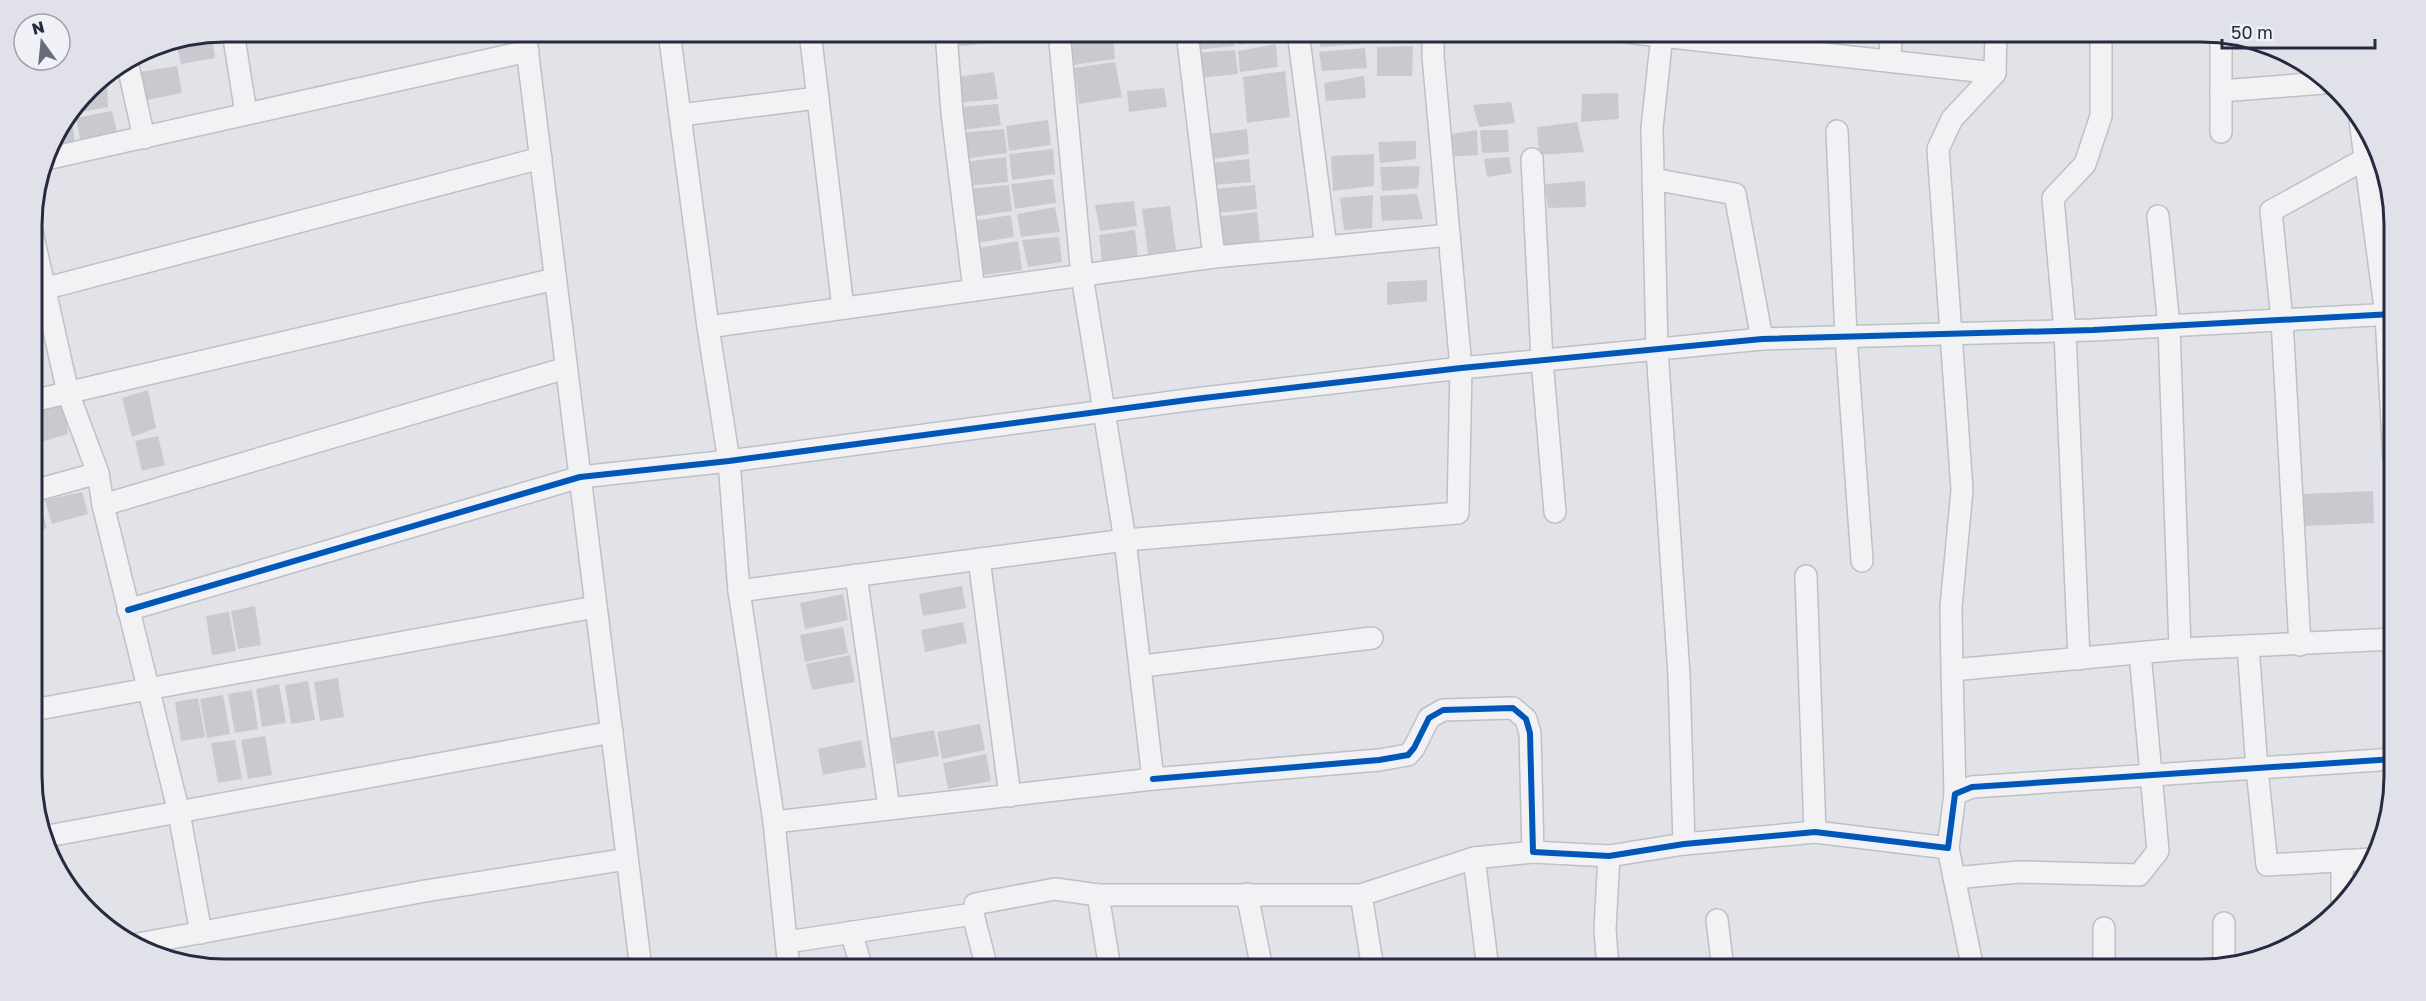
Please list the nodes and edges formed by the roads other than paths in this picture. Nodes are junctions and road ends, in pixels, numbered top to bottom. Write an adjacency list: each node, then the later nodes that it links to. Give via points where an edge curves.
1 (235, 42): 23 (street)
2 (522, 42): 23 (street)
3 (526, 42): 30 (street)
4 (670, 42): 24 (street)
5 (811, 42): 22 (street)
6 (947, 42): 42 (street)
7 (1060, 42): 38 (street)
8 (1188, 42): 37 (street)
9 (1299, 42): 36 (street)
10 (1433, 42): 35 (street)
11 (1661, 42): 33 (street, via 1652,128)
12 (1807, 42): 17 (street)
13 (1891, 42): 17 (street)
14 (1996, 42): 19 (street)
15 (2101, 42): 49 (street, via 2101,116 2085,164 2053,198)
16 (2221, 44): 21 (street)
17 (1890, 61): 19 (street)
18 (129, 70): 27 (street)
19 (1995, 73): 50 (street, via 1952,119 1938,149)
20 (2316, 84): 21 (street)
21 (2221, 92): 26 (street)
22 (817, 98): 24 (street); 44 (street)
23 (246, 113): 27 (street)
24 (680, 115): 48 (street)
25 (1837, 131): 51 (street)
26 (2221, 132)
27 (144, 138): 29 (street)
28 (2363, 140): 32 (street)
29 (55, 157)
30 (541, 158): 40 (street); 41 (street)
31 (1532, 159): 54 (street)
32 (2365, 159): 39 (street); 46 (street, via 2271,212)
33 (1653, 179): 52 (street, via 1735,194); 53 (street)
34 (2158, 216): 47 (street)
35 (1449, 235): 36 (street); 56 (street)
36 (1326, 247): 37 (street)
37 (1214, 257): 38 (street)
38 (1082, 276): 42 (street); 59 (street)
39 (2384, 277)
40 (555, 279): 55 (street); 57 (street)
41 (42, 289)
42 (974, 290): 44 (street)
43 (42, 304): 57 (street)
44 (843, 308): 48 (street)
45 (2384, 314): 46 (street)
46 (2282, 320): 47 (street); 76 (street)
47 (2169, 326): 49 (street); 78 (street)
48 (708, 327): 60 (street)
49 (2065, 331): 50 (street); 80 (street)
50 (1953, 334): 51 (street); 82 (street, via 1962,490 1951,607)
51 (1846, 337): 52 (street); 68 (street)
52 (1762, 339): 53 (street)
53 (1657, 349): 54 (street); 97 (street, via 1679,675)
54 (1542, 360): 56 (street); 65 (street)
55 (566, 368): 62 (street); 64 (street)
56 (1461, 368): 59 (street); 66 (street, via 1458,513)
57 (68, 393): 58 (street); 61 (street)
58 (42, 399)
59 (1104, 410): 60 (street); 66 (street)
60 (729, 461): 62 (street); 71 (street)
61 (98, 473): 63 (street); 64 (street)
62 (579, 477): 72 (street); 73 (street)
63 (42, 488)
64 (103, 505): 73 (street)
65 (1555, 512)
66 (1125, 540): 67 (street); 81 (street)
67 (979, 559): 69 (street); 91 (street)
68 (1862, 561)
69 (856, 575): 71 (street); 92 (street)
70 (1806, 576): 95 (street)
71 (739, 591): 94 (street)
72 (595, 607): 83 (street); 85 (street)
73 (128, 610): 83 (street)
74 (1372, 638): 81 (street, via 1143,666)
75 (2384, 640): 76 (street)
76 (2300, 645): 77 (street)
77 (2248, 646): 78 (street); 87 (street)
78 (2180, 649): 79 (street)
79 (2140, 653): 80 (street); 88 (street)
80 (2079, 659): 82 (street)
81 (1140, 670): 89 (street)
82 (1953, 670): 90 (street)
83 (150, 688): 84 (street); 93 (street)
84 (42, 708)
85 (612, 732): 93 (street); 102 (street)
86 (2384, 760): 87 (street)
87 (2257, 769): 88 (street); 104 (street, via 2267,865)
88 (2150, 776): 90 (street, via 1972,787); 105 (street, via 2158,851 2139,875 2019,872)
89 (1153, 780): 91 (street); 99 (street, via 1407,755 1429,718 1443,710 1513,708 1526,719 1530,733)
90 (1955, 794): 98 (street)
91 (1010, 796): 92 (street)
92 (889, 808): 94 (street)
93 (179, 813): 96 (street); 115 (street)
94 (774, 822): 117 (street)
95 (1815, 832): 97 (street); 98 (street)
96 (52, 835)
97 (1684, 843): 100 (street)
98 (1948, 848): 105 (street)
99 (1533, 852): 100 (street); 101 (street)
100 (1609, 856): 127 (street)
101 (1474, 858): 109 (street); 126 (street)
102 (627, 859): 115 (street, via 425,891); 119 (street)
103 (2363, 860): 104 (street)
104 (2342, 861): 106 (street)
105 (1954, 878): 129 (street)
106 (2342, 892)
107 (1247, 894): 108 (street); 109 (street); 124 (street)
108 (1098, 895): 110 (street, via 1055,889); 123 (street)
109 (1361, 895): 125 (street)
110 (975, 904)
111 (1717, 920): 128 (street)
112 (2224, 923): 118 (street)
113 (2104, 928): 130 (street)
114 (852, 932): 117 (street); 121 (street); 122 (street, via 973,914)
115 (201, 933): 116 (street)
116 (149, 942)
117 (787, 942): 120 (street)
118 (2224, 957)
119 (641, 959)
120 (788, 959)
121 (859, 959)
122 (984, 959)
123 (1108, 959)
124 (1260, 959)
125 (1371, 959)
126 (1487, 959)
127 (1607, 959)
128 (1722, 959)
129 (1971, 959)
130 (2104, 959)

